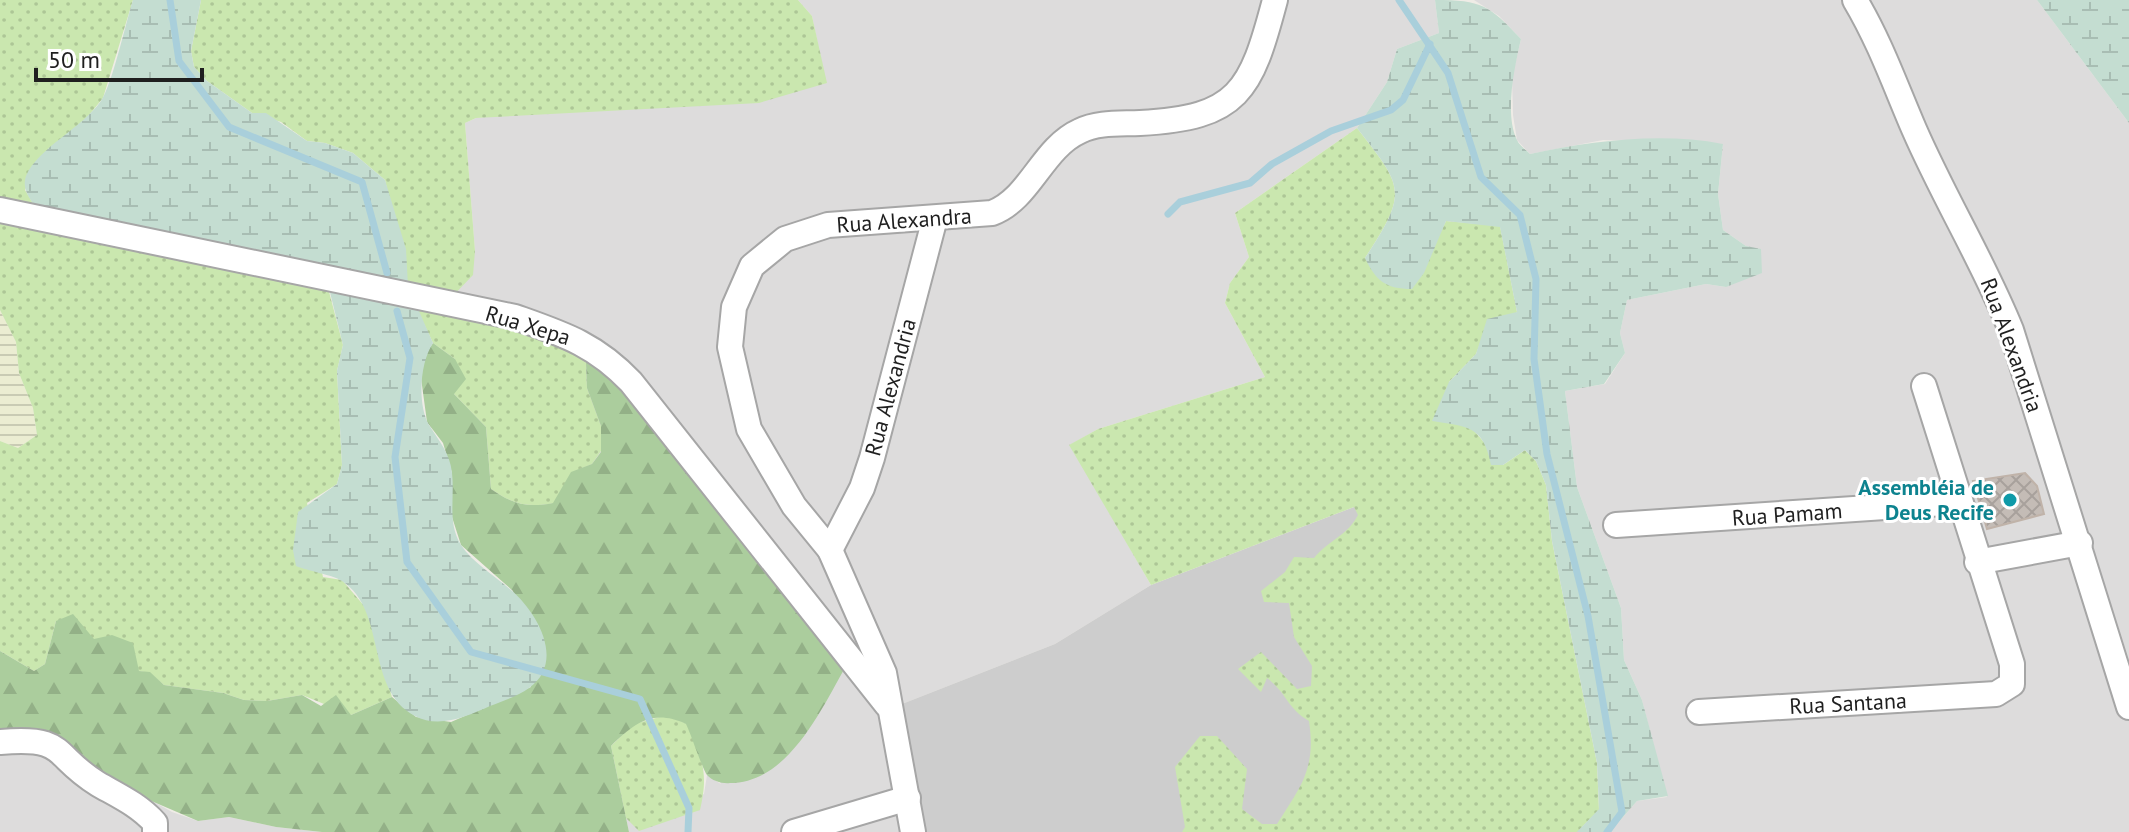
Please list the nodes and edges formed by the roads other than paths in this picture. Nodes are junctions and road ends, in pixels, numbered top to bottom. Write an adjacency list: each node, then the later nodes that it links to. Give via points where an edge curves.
1 (1275, 0): 4 (street, Rua Alexandra, via 1257,64 1242,89 1223,106 1198,118 1097,125 1079,131 1057,147 1007,207)
2 (1855, 0): 8 (street, Rua Alexandria, via 1994,289)
3 (0, 210): 12 (street, Rua Xepa, via 515,317 578,340 606,356 631,382)
4 (935, 218): 9 (street, Rua Alexandria, via 872,458); 9 (street, Rua Alexandra, via 828,225 785,239 752,266 734,307 730,347 749,429 794,506)
5 (1924, 386): 6 (street)
6 (1959, 502): 7 (street, Rua Pamam); 10 (street)
7 (1616, 525)
8 (2080, 543): 10 (street); 11 (street, Rua Alexandria)
9 (830, 550): 12 (street, Rua Alexandra, via 884,673)
10 (1977, 562): 13 (street, Rua Santana, via 2012,664 2012,684 1996,694)
11 (2129, 707)
12 (893, 711): 15 (street, Rua Alexandra)
13 (1699, 712)
14 (0, 742): 16 (street, via 31,739 61,750 95,782 143,809 155,823)
15 (908, 798): 17 (street); 18 (street, Rua Alexandra)
16 (155, 832)
17 (794, 832)
18 (913, 832)

